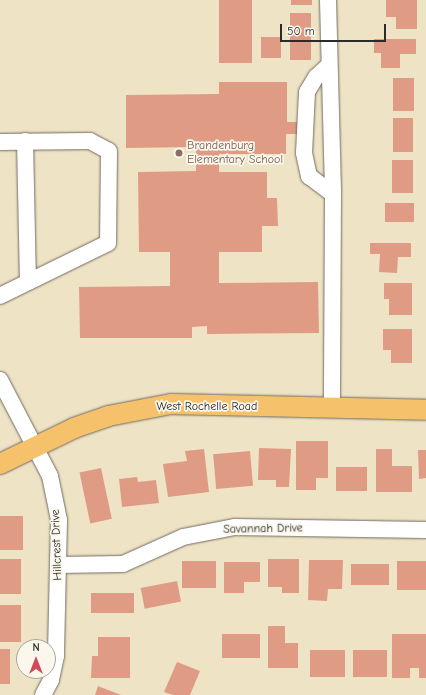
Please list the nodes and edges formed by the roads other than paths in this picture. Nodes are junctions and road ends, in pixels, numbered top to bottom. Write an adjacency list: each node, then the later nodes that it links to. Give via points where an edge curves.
1 (328, 0): 2 (street)
2 (328, 66): 5 (street); 5 (street, via 309,85 307,92 304,153 309,176)
3 (25, 141): 4 (street); 6 (street); 6 (street, via 90,141 109,151 108,243)
4 (0, 142)
5 (333, 194): 9 (street)
6 (28, 281): 7 (street)
7 (0, 296)
8 (0, 380): 11 (street, Hillcrest Drive)
9 (332, 408): 10 (main road, West Rochelle Road); 11 (main road, West Rochelle Road, via 171,404 108,416)
10 (426, 410)
11 (36, 447): 12 (main road, West Rochelle Road); 14 (street, Hillcrest Drive, via 54,493 58,520)
12 (0, 464)
13 (426, 530): 14 (street, Savannah Drive, via 235,527 183,537 123,564)
14 (58, 565): 15 (street, Hillcrest Drive, via 56,656 51,680)
15 (43, 695)

